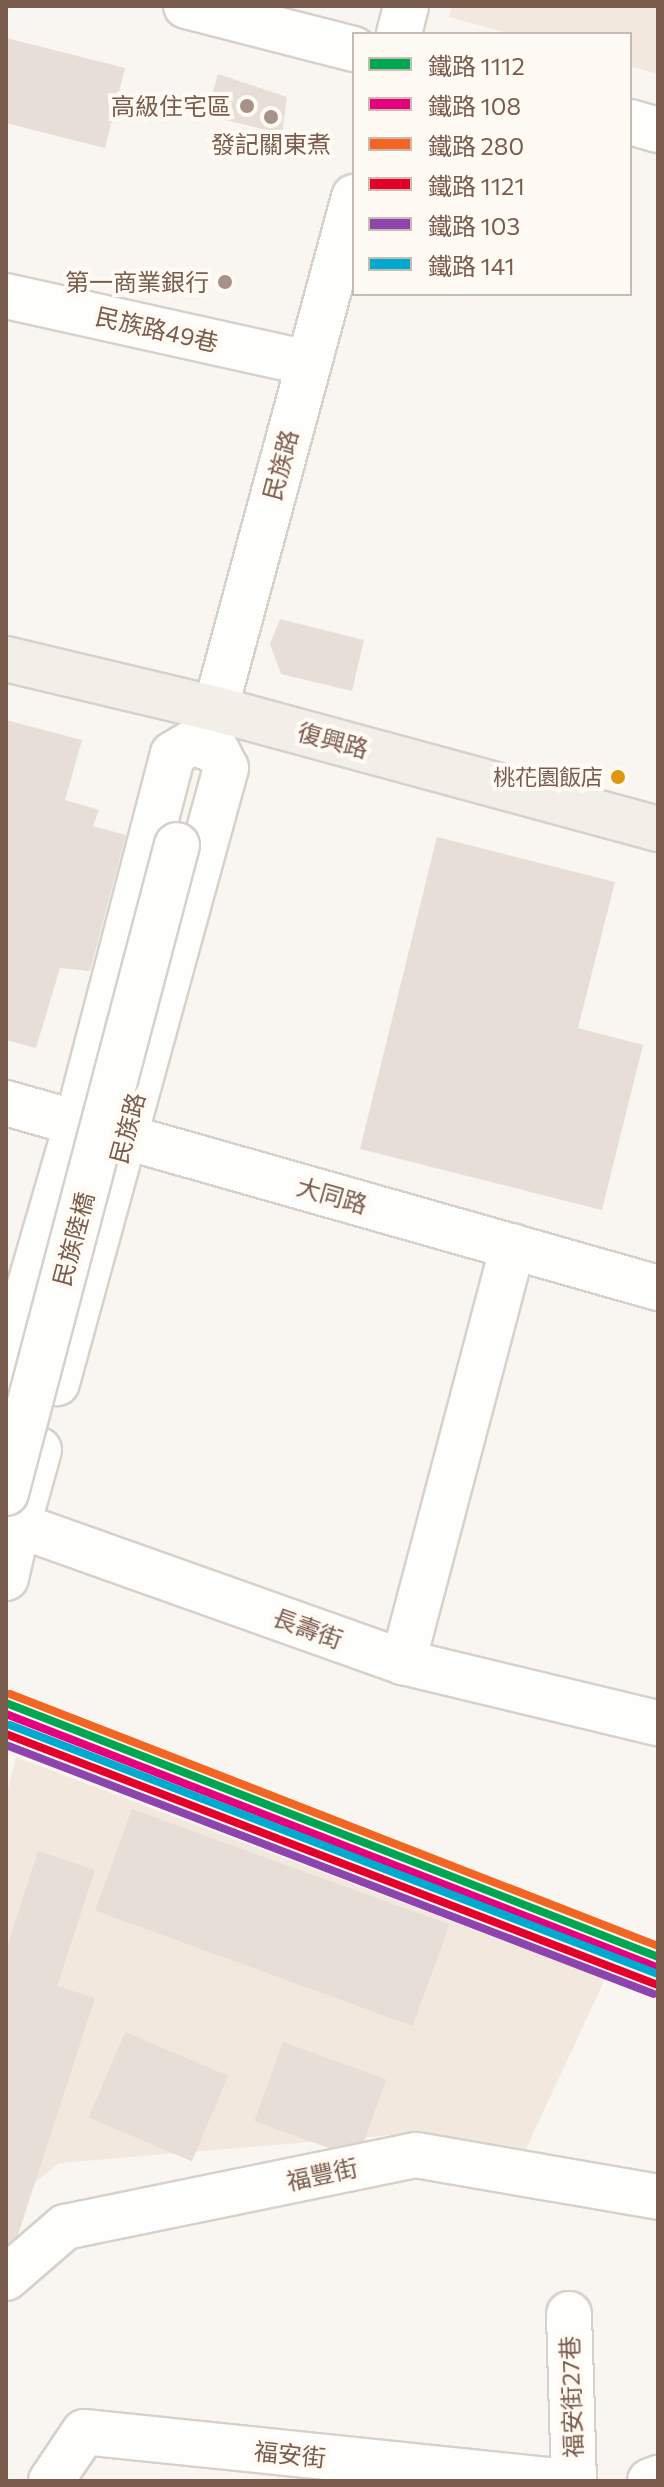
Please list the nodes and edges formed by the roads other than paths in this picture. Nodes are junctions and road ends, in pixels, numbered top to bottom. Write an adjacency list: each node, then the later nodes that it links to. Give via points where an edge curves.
1 (186, 6): 4 (street)
2 (406, 6): 3 (street)
3 (400, 32)
4 (352, 48)
5 (632, 123): 6 (street)
6 (658, 130)
7 (352, 204): 9 (street, 民族路)
8 (6, 296): 9 (street, 民族路49巷)
9 (307, 363): 11 (street, 民族路)
10 (6, 659): 11 (main road, 復興路)
11 (212, 721): 12 (main road, 復興路); 13 (street, 民族路); 15 (street, 民族路, via 173,754); 16 (street, 民族路, via 226,768)
12 (658, 829)
13 (177, 845): 20 (street, 民族陸橋, bridge)
14 (6, 1103): 15 (street, 大同路)
15 (77, 1122): 16 (street, 大同路); 19 (street, 民族路)
16 (125, 1135): 17 (street, 大同路); 20 (street, 民族路)
17 (513, 1246): 18 (street, 大同路); 22 (street)
18 (658, 1288)
19 (6, 1367)
20 (12, 1509): 21 (street); 22 (street, 長壽街)
21 (6, 1578)
22 (403, 1662): 23 (street, 長壽街)
23 (658, 1723)
24 (658, 2197): 25 (street, 福豐街, via 416,2155 65,2227)
25 (6, 2278)
26 (569, 2314): 30 (street, 福安街27巷)
27 (658, 2478): 31 (street)
28 (51, 2481): 29 (street, 福安街, via 84,2432)
29 (556, 2481)
30 (574, 2481)
31 (650, 2481)

